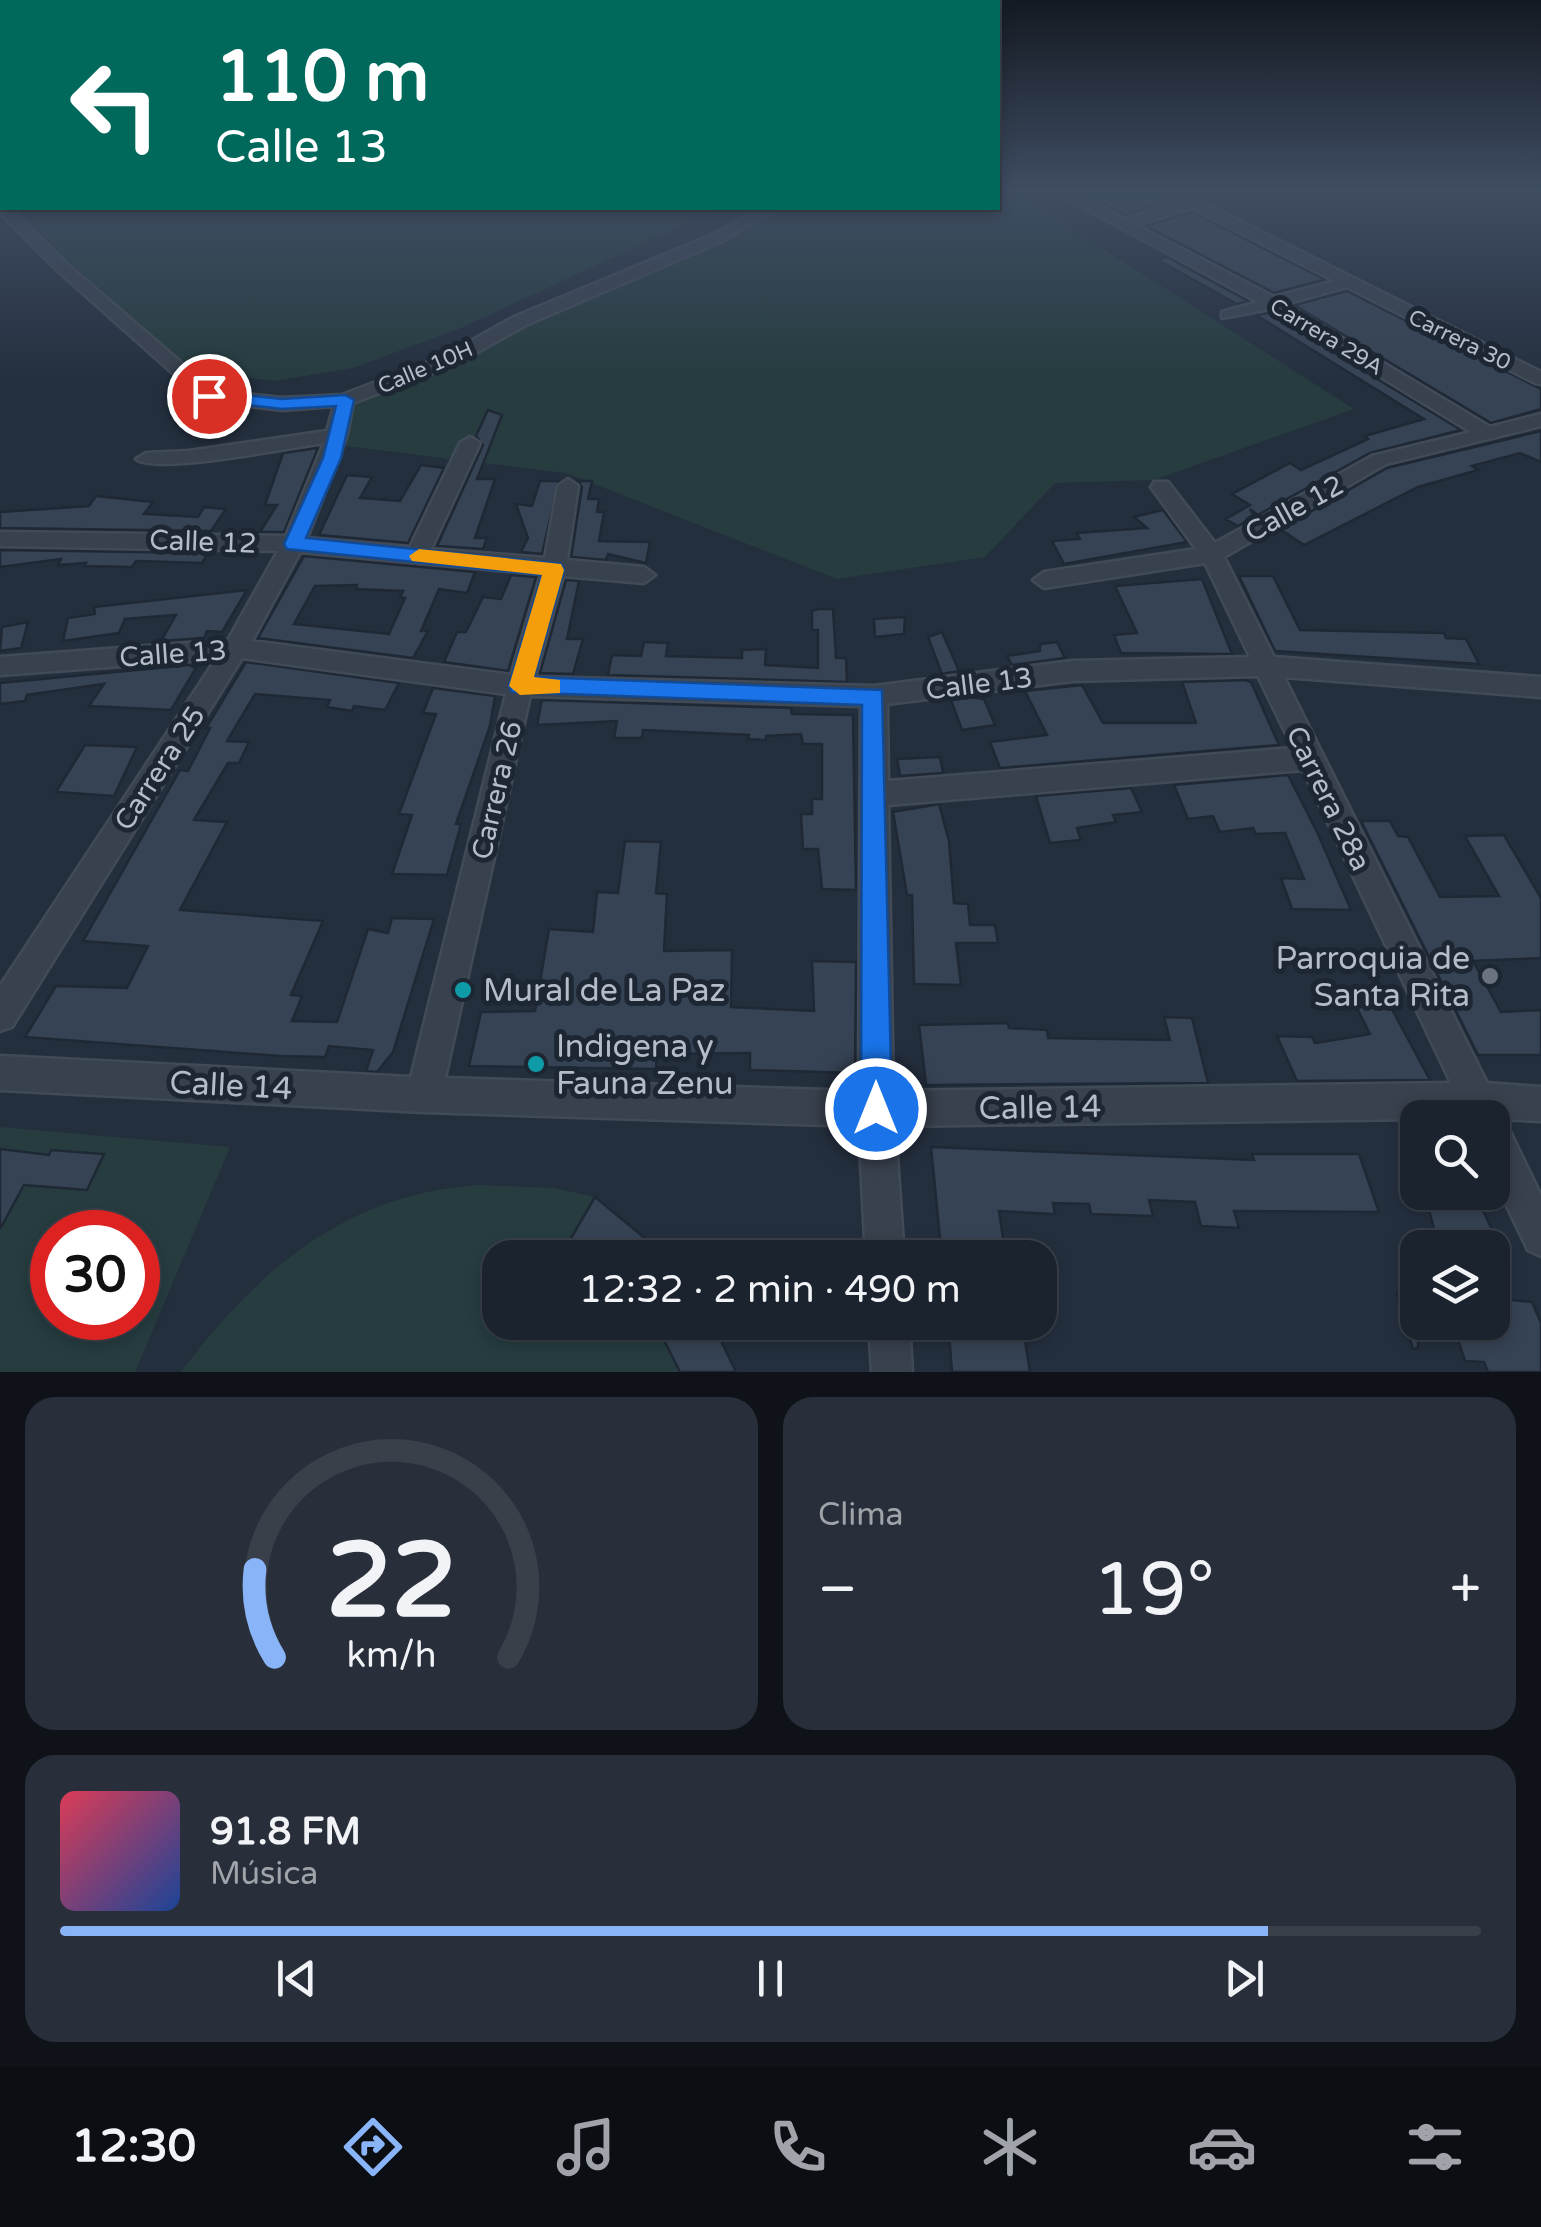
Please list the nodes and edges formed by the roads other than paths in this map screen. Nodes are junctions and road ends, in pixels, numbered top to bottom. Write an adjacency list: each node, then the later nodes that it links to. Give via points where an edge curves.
1 (48, 253): 9 (street, Calle 10H, via 209,396 282,404)
2 (682, 253): 9 (street, Calle 10H, via 520,321 450,360)
3 (1178, 253): 6 (street, Carrera 29A)
4 (1292, 253): 5 (street, Carrera 30)
5 (1348, 282): 6 (street); 8 (street, Carrera 30)
6 (1272, 303): 7 (street); 11 (street, Carrera 29A)
7 (1228, 315)
8 (1541, 379)
9 (345, 400): 12 (street, Carrera 25)
10 (1541, 420): 11 (street, Calle 12)
11 (1488, 434): 19 (street, Calle 12, via 1379,460)
12 (338, 435): 14 (street); 18 (street, Carrera 25)
13 (470, 443): 20 (street)
14 (146, 459)
15 (568, 486): 21 (street, Carrera 26)
16 (1161, 487): 19 (street, Carrera 28a)
17 (0, 539): 18 (street, Calle 12)
18 (294, 544): 20 (street, Calle 12); 24 (street, Carrera 25)
19 (1212, 554): 23 (street, Calle 12); 26 (street, Carrera 28a)
20 (416, 556): 21 (street, Calle 12)
21 (554, 570): 22 (street, Calle 12); 27 (street, Carrera 26)
22 (644, 575)
23 (1044, 580)
24 (236, 648): 25 (street, Calle 13); 27 (street, Calle 13); 32 (street, Carrera 25)
25 (0, 666)
26 (1265, 666): 28 (street, Calle 13); 29 (street, Calle 13, via 1072,670); 30 (street, Carrera 28a)
27 (520, 686): 29 (street, Calle 13); 34 (street, Carrera 26)
28 (1541, 687)
29 (874, 696): 31 (street)
30 (1309, 758): 31 (street); 35 (street, Carrera 28a)
31 (876, 794): 37 (street)
32 (0, 1015)
33 (0, 1073): 34 (street, Calle 14)
34 (424, 1095): 37 (street, Calle 14)
35 (1477, 1100)
36 (1541, 1104): 38 (street, Calle 14)
37 (876, 1109): 39 (street, Calle 14); 42 (street)
38 (1510, 1111)
39 (1400, 1116)
40 (1510, 1171): 41 (street, Carrera 28a)
41 (1541, 1237)
42 (884, 1240)
43 (890, 1340): 44 (street)
44 (892, 1372)

